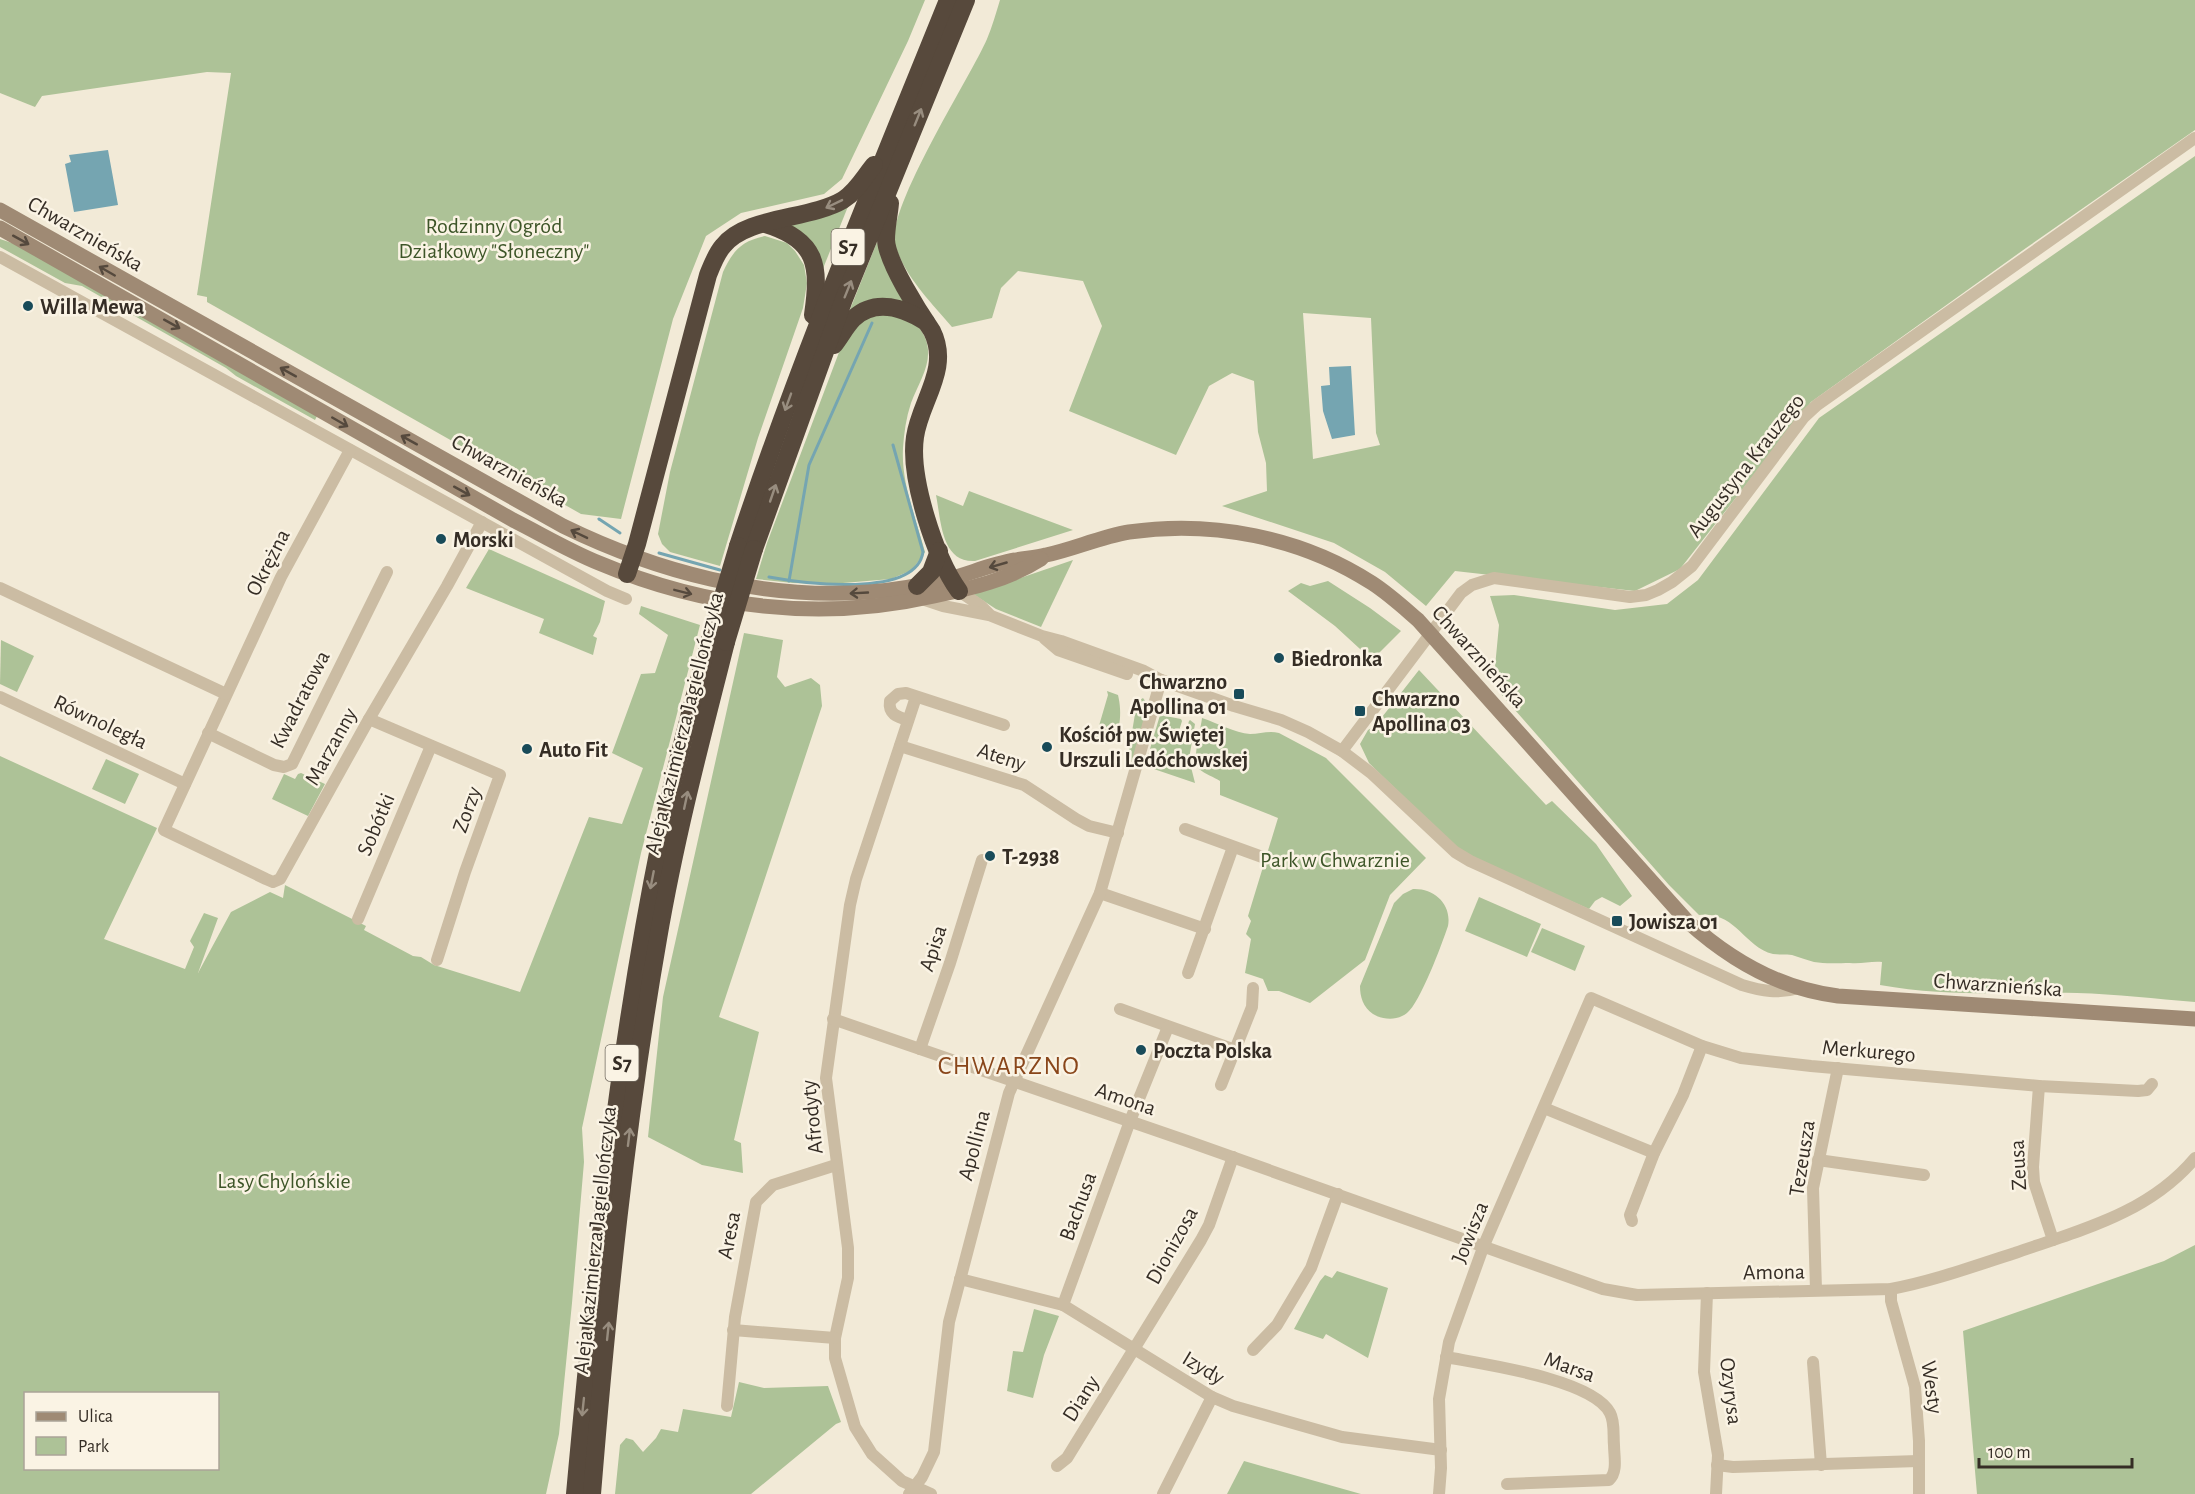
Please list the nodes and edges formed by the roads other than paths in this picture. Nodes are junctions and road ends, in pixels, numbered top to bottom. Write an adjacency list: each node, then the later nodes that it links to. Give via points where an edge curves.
1 (948, 0): 4 (highway, Aleja Kazimierza Jagiellończyka / S7)
2 (966, 0): 5 (highway, Aleja Kazimierza Jagiellończyka / S7, one-way to 2)
3 (2195, 138): 25 (street, Augustyna Krauzego, via 1817,405 1701,555 1672,582 1646,595 1630,597 1494,578 1461,592)
4 (888, 147): 7 (highway, one-way to 7, via 857,188 842,200 819,211); 11 (highway, Aleja Kazimierza Jagiellończyka / S7)
5 (895, 171): 10 (highway, via 886,241 896,270); 12 (highway, Aleja Kazimierza Jagiellończyka / S7, one-way to 5)
6 (0, 210): 17 (main road, Chwarznieńska, one-way to 6, via 562,526)
7 (765, 224): 11 (highway, via 790,233 814,263 817,288); 17 (highway, via 735,235 723,245 714,261)
8 (0, 228): 19 (main road, Chwarznieńska, one-way to 19, via 513,520)
9 (0, 257): 13 (street)
10 (926, 322): 12 (highway, via 888,306 864,311 847,326); 16 (highway, via 939,354 913,453 918,490)
11 (808, 347): 15 (highway, Aleja Kazimierza Jagiellończyka / S7, one-way to 15, via 765,463)
12 (819, 363): 15 (highway, Aleja Kazimierza Jagiellończyka / S7, one-way to 12)
13 (350, 450): 14 (street); 28 (street, Okrężna, via 281,577)
14 (482, 522): 23 (street); 31 (street, Marzanny)
15 (746, 548): 26 (highway, Aleja Kazimierza Jagiellończyka / S7, bridge)
16 (939, 551): 20 (highway); 22 (highway)
17 (633, 557): 19 (highway); 22 (main road, Chwarznieńska, one-way to 17, via 777,590 701,577)
18 (387, 572): 34 (street, Kwadratowa, via 292,764 274,765)
19 (627, 574): 22 (main road, Chwarznieńska, one-way to 22, via 697,596 770,608 846,609)
20 (954, 585): 22 (main road, Chwarznieńska); 24 (street, Chwarznieńska); 25 (main road, Chwarznieńska, via 988,584 1021,572 1046,555 1113,535 1199,529 1245,534 1304,550 1351,570 1393,598)
21 (0, 588): 28 (street)
22 (920, 592): 24 (street, Chwarznieńska, via 943,606)
23 (626, 599)
24 (989, 615): 27 (street, Chwarznieńska)
25 (1430, 632): 37 (street, Augustyna Krauzego); 51 (main road, Chwarznieńska, via 1687,921 1734,958)
26 (718, 641): 97 (highway, Aleja Kazimierza Jagiellończyka / S7, one-way to 97, via 676,770 627,1027 602,1220); 98 (highway, Aleja Kazimierza Jagiellończyka / S7, one-way to 26, via 644,1029 660,928)
27 (1161, 680): 37 (street, Chwarznieńska, via 1281,720); 41 (street, Apollina)
28 (226, 694): 34 (street, Okrężna)
29 (0, 697): 38 (street, Równoległa)
30 (916, 697): 32 (street, Afrodyty); 32 (street, via 900,693 890,701 892,713); 33 (street)
31 (369, 719): 35 (street, Zorzy); 40 (street, Marzanny, via 284,875 277,881)
32 (908, 720): 36 (street, Afrodyty)
33 (1004, 725)
34 (208, 733): 38 (street, Okrężna)
35 (431, 746): 46 (street, Sobótki); 48 (street, Zorzy, via 500,775)
36 (900, 746): 41 (street, Ateny, via 1024,785 1089,826); 54 (street, Afrodyty, via 854,888)
37 (1342, 751): 51 (street, Chwarznieńska, via 1470,861 1725,978 1768,992)
38 (185, 784): 40 (street, Okrężna)
39 (1185, 829): 42 (street)
40 (164, 830)
41 (1118, 833): 45 (street, Apollina)
42 (1233, 847): 43 (street); 47 (street)
43 (1264, 858)
44 (982, 860): 58 (street, Apisa)
45 (1100, 893): 47 (street); 61 (street, Apollina)
46 (358, 919)
47 (1205, 929): 49 (street)
48 (437, 960)
49 (1188, 973)
50 (1253, 988): 59 (street, via 1252,1007)
51 (1799, 988): 55 (main road, Chwarznieńska, via 1849,997)
52 (1591, 998): 57 (street, Merkurego); 65 (street, Jowisza)
53 (1120, 1009): 56 (street)
54 (833, 1019): 58 (street, Amona); 71 (street, Afrodyty, via 826,1078)
55 (2195, 1019)
56 (1168, 1027): 59 (street); 66 (street, Bachusa)
57 (1702, 1046): 60 (street, Merkurego, via 1741,1058); 67 (street)
58 (920, 1049): 61 (street, Amona)
59 (1235, 1050): 63 (street)
60 (1838, 1068): 64 (street, Merkurego); 70 (street, Tezeusza)
61 (1014, 1081): 66 (street, Amona); 77 (street, Apollina)
62 (2152, 1084): 64 (street, Merkurego, via 2147,1090 2138,1091)
63 (1221, 1085)
64 (2039, 1086): 75 (street, Zeusa, via 2034,1182)
65 (1545, 1108): 67 (street); 76 (street, Jowisza)
66 (1130, 1121): 68 (street, Amona); 81 (street, Bachusa)
67 (1654, 1153): 74 (street, via 1630,1215)
68 (1233, 1157): 73 (street, Amona); 84 (street, Dionizosa, via 1209,1226)
69 (2195, 1158): 75 (street, Amona, via 2167,1186 2136,1207)
70 (1818, 1160): 72 (street); 79 (street, Tezeusza, via 1813,1188)
71 (836, 1165): 82 (street, Aresa, via 773,1185 756,1202); 83 (street, Afrodyty, via 848,1262)
72 (1924, 1175)
73 (1338, 1194): 76 (street, Amona); 85 (street, via 1311,1268 1277,1325)
74 (1632, 1221)
75 (2053, 1239): 78 (street, Amona, via 1929,1282)
76 (1484, 1245): 80 (street, Amona, via 1614,1292); 86 (street, Jowisza)
77 (960, 1279): 81 (street, Izydy); 96 (street, Apollina, via 949,1322 934,1452)
78 (1892, 1289): 79 (street, Amona); 91 (street, Westy, via 1891,1301 1915,1387)
79 (1816, 1290): 80 (street, Amona)
80 (1707, 1293): 94 (street, Ozyrysa, via 1704,1372 1715,1427)
81 (1063, 1305): 84 (street, Izydy)
82 (733, 1330): 83 (street); 89 (street, Aresa)
83 (835, 1338): 96 (street, Afrodyty, via 835,1358 861,1439 889,1472)
84 (1135, 1349): 88 (street, Izydy); 93 (street, Diany, via 1067,1458)
85 (1253, 1350)
86 (1446, 1357): 90 (street, Jowisza, via 1439,1399); 95 (street, Marsa, via 1540,1376 1590,1394 1611,1414 1615,1467 1609,1480)
87 (1814, 1362): 92 (street)
88 (1212, 1397): 90 (street, Izydy, via 1342,1437); 100 (street)
89 (727, 1406)
90 (1441, 1450): 101 (street, Jowisza)
91 (1918, 1461): 92 (street); 103 (street, Westy)
92 (1821, 1465): 94 (street)
93 (1057, 1466)
94 (1717, 1466): 102 (street, Ozyrysa)
95 (1508, 1484)
96 (913, 1491): 99 (street, Afrodyty)
97 (575, 1494)
98 (592, 1494)
99 (931, 1494)
100 (1163, 1494)
101 (1439, 1494)
102 (1716, 1494)
103 (1919, 1494)

